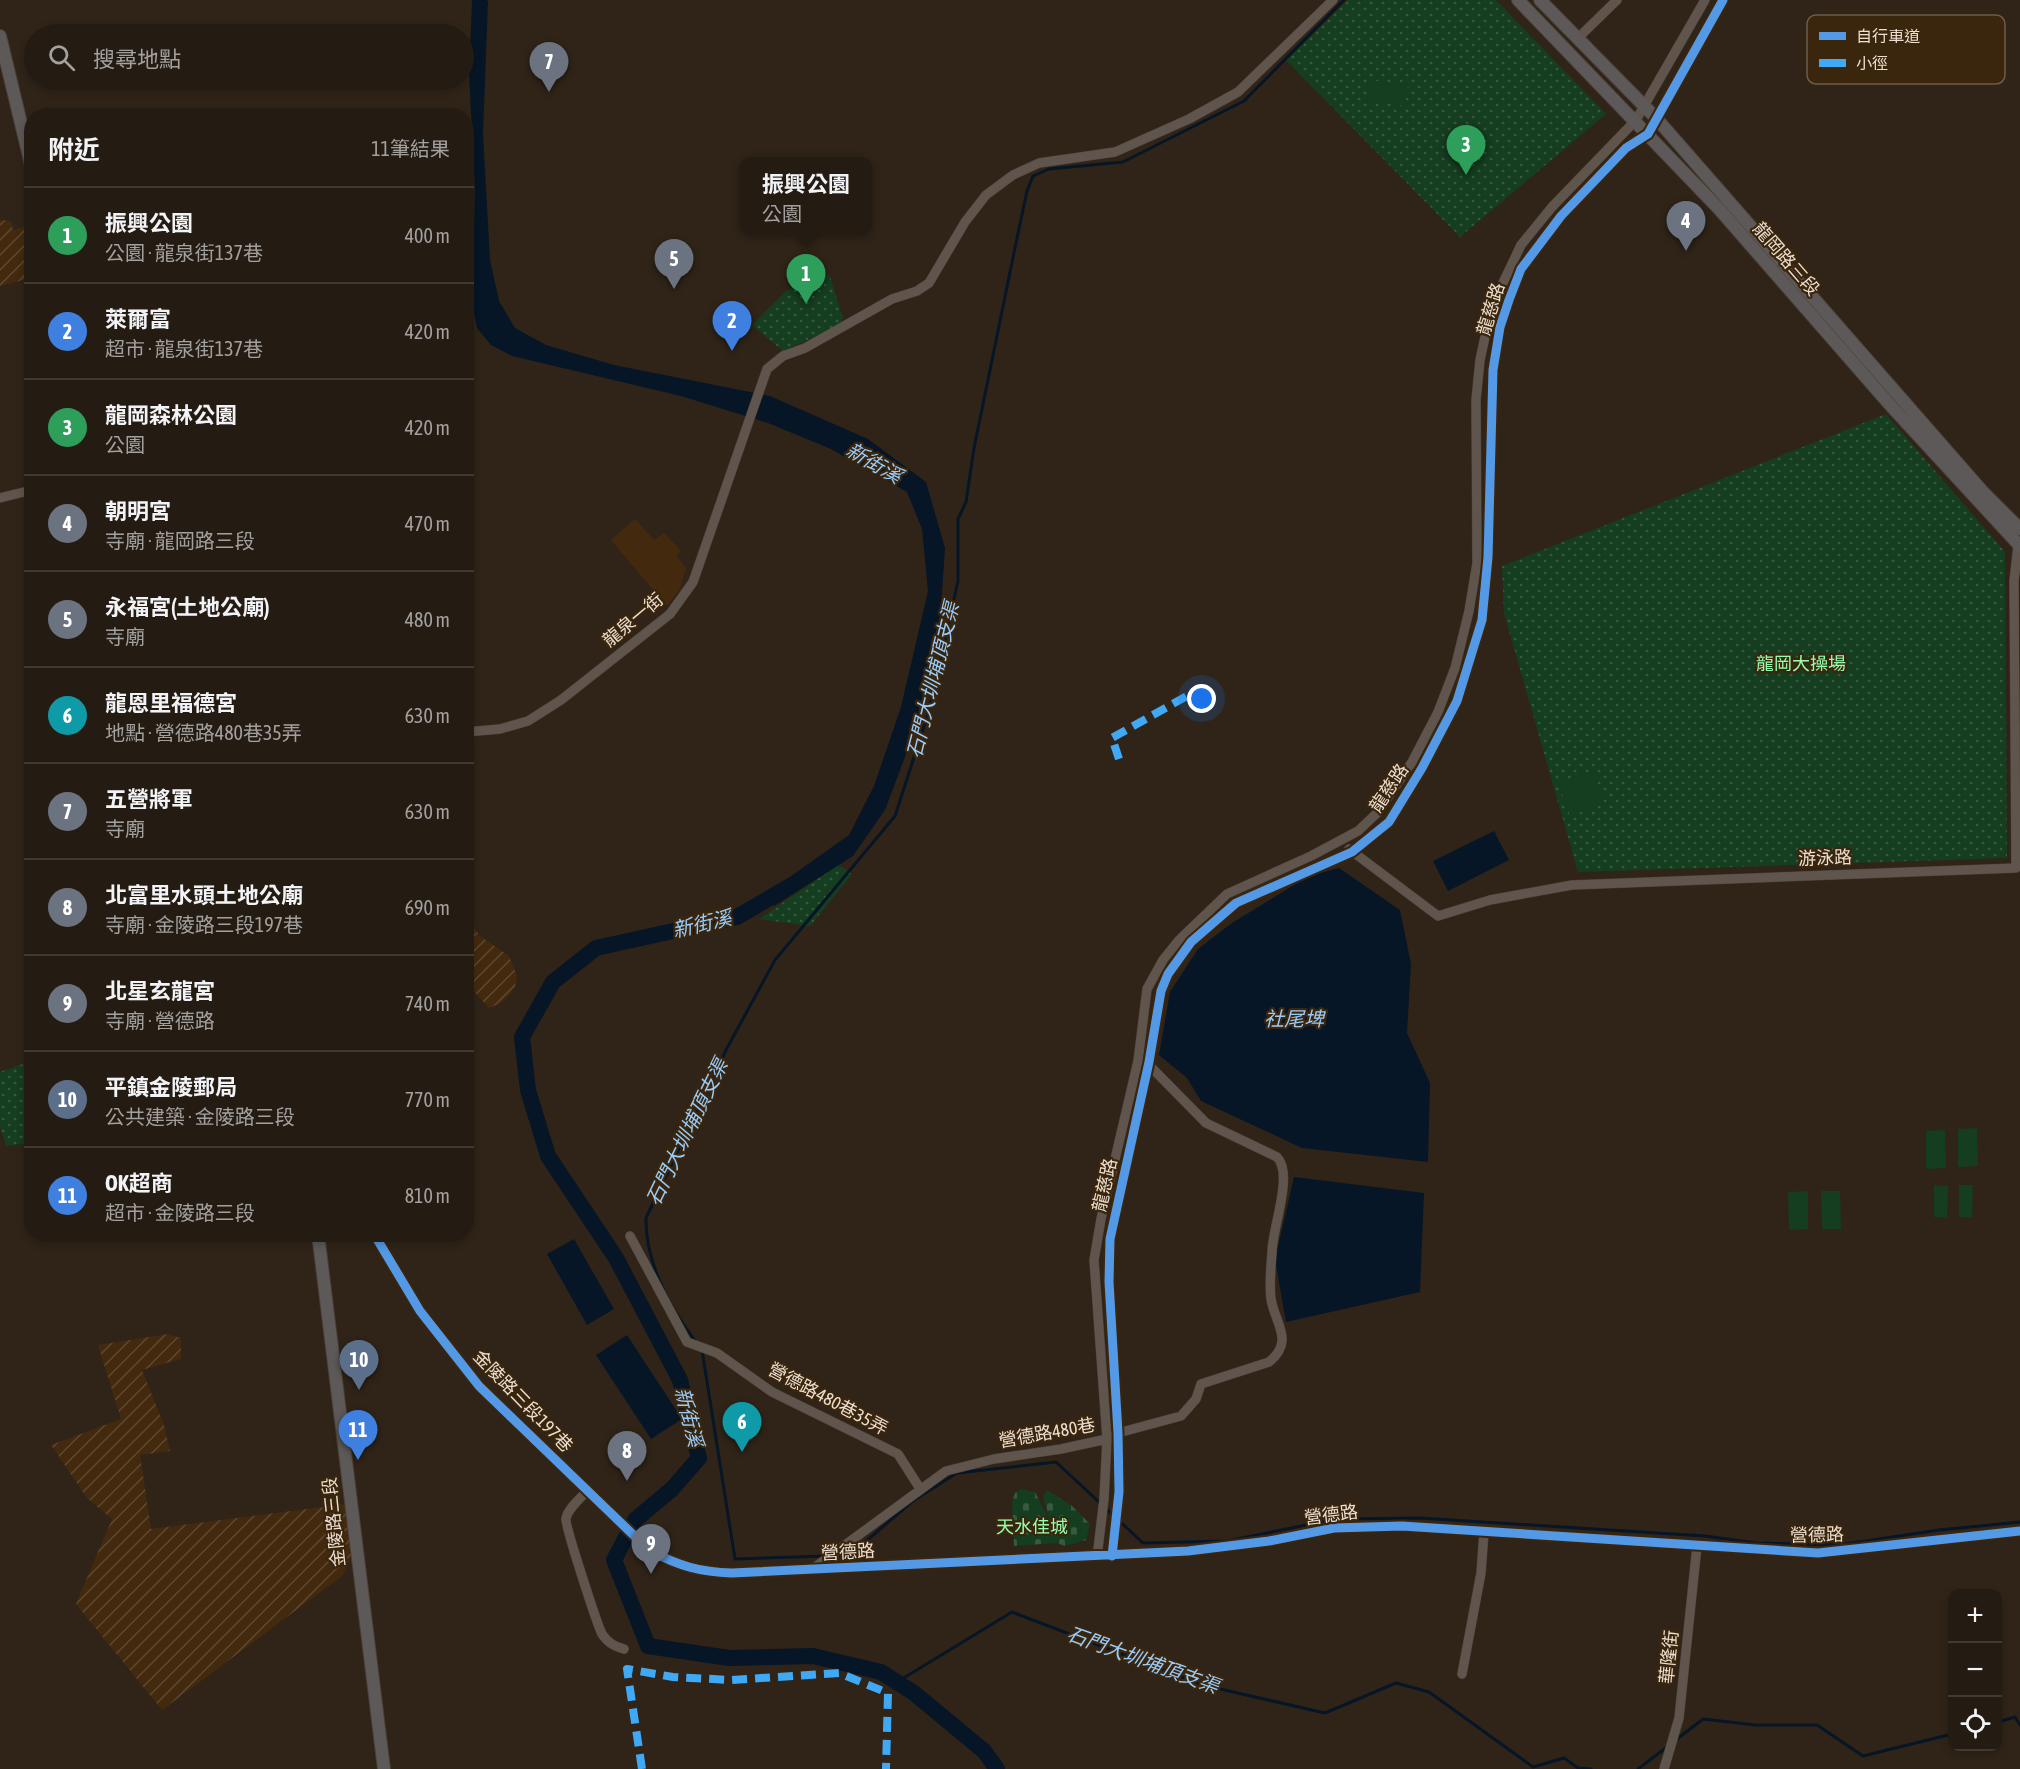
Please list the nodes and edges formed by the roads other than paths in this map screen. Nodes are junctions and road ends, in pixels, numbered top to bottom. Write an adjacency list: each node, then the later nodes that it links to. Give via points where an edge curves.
1 (1333, 0): 18 (street, 龍泉一街, via 1238,92 1189,119 1115,152 1039,163 1013,175 986,195 929,283 892,298 805,348 783,356 767,369 693,582 670,614 561,700 528,721)
2 (1518, 0): 11 (main road, 龍岡路三段)
3 (1540, 0): 8 (main road, 龍岡路三段)
4 (1617, 0): 8 (street)
5 (1705, 0): 9 (street, 龍慈路)
6 (1723, 0): 10 (street, 龍慈路)
7 (0, 36): 13 (main road)
8 (1578, 39): 9 (main road, 龍岡路三段)
9 (1644, 104): 10 (main road, 龍岡路三段); 11 (street, 龍慈路)
10 (1656, 118): 12 (street, 龍慈路); 16 (main road, 龍岡路三段, via 1983,492)
11 (1636, 120): 12 (main road, 龍岡路三段); 19 (street, 龍慈路, via 1521,245 1488,323 1476,400 1477,562 1469,611 1455,668)
12 (1648, 134): 17 (main road, 龍岡路三段); 20 (street, 龍慈路, via 1626,148 1561,216 1521,269 1509,300 1493,370 1488,557 1482,620 1457,700)
13 (24, 136)
14 (24, 492): 15 (street)
15 (0, 498)
16 (2020, 529)
17 (2019, 545): 22 (street, 游泳路, via 2014,581 2016,868 1572,885 1490,900 1438,916)
18 (474, 731)
19 (1412, 762): 20 (street); 21 (street, 龍慈路, via 1378,812)
20 (1422, 768): 22 (street, 龍慈路, via 1389,822)
21 (1343, 841): 22 (street, 游泳路); 23 (street, 龍慈路, via 1227,894 1185,934 1163,960 1147,989)
22 (1352, 852): 24 (street, 龍慈路, via 1236,903 1191,942 1161,991)
23 (1138, 1061): 24 (street); 29 (street, 龍慈路, via 1094,1260)
24 (1149, 1062): 28 (street, 龍慈路, via 1110,1239); 28 (street, 營德路480巷, via 1206,1123 1282,1163 1284,1176 1272,1247 1271,1299 1283,1344 1269,1362 1201,1384 1196,1399 1180,1416)
25 (630, 1236): 30 (street, 營德路480巷35弄, via 687,1342 717,1353 772,1392 898,1454)
26 (319, 1242): 41 (main road, 金陵路三段)
27 (378, 1242): 31 (street, 金陵路三段197巷, via 420,1311 479,1386)
28 (1118, 1433): 29 (street, 營德路480巷); 36 (street, 龍慈路, via 1119,1492)
29 (1107, 1439): 30 (street, 營德路480巷, via 945,1470); 37 (street, 龍慈路)
30 (919, 1488): 38 (street, 營德路480巷)
31 (588, 1490): 32 (street, 金陵路三段197巷); 39 (street, via 568,1512 566,1523 599,1627 611,1645)
32 (617, 1519): 38 (street, 營德路, via 650,1551 703,1572)
33 (2020, 1531): 35 (street, 營德路, via 1818,1553)
34 (1484, 1532): 35 (street, 營德路); 36 (street, 營德路, via 1355,1527 1221,1548); 40 (street, via 1481,1573)
35 (1697, 1546): 42 (street, 華隆街, via 1679,1718)
36 (1112, 1556): 37 (street, 營德路)
37 (1097, 1557): 38 (street, 營德路)
38 (811, 1570)
39 (624, 1649)
40 (1462, 1674)
41 (384, 1769)
42 (1664, 1769)

